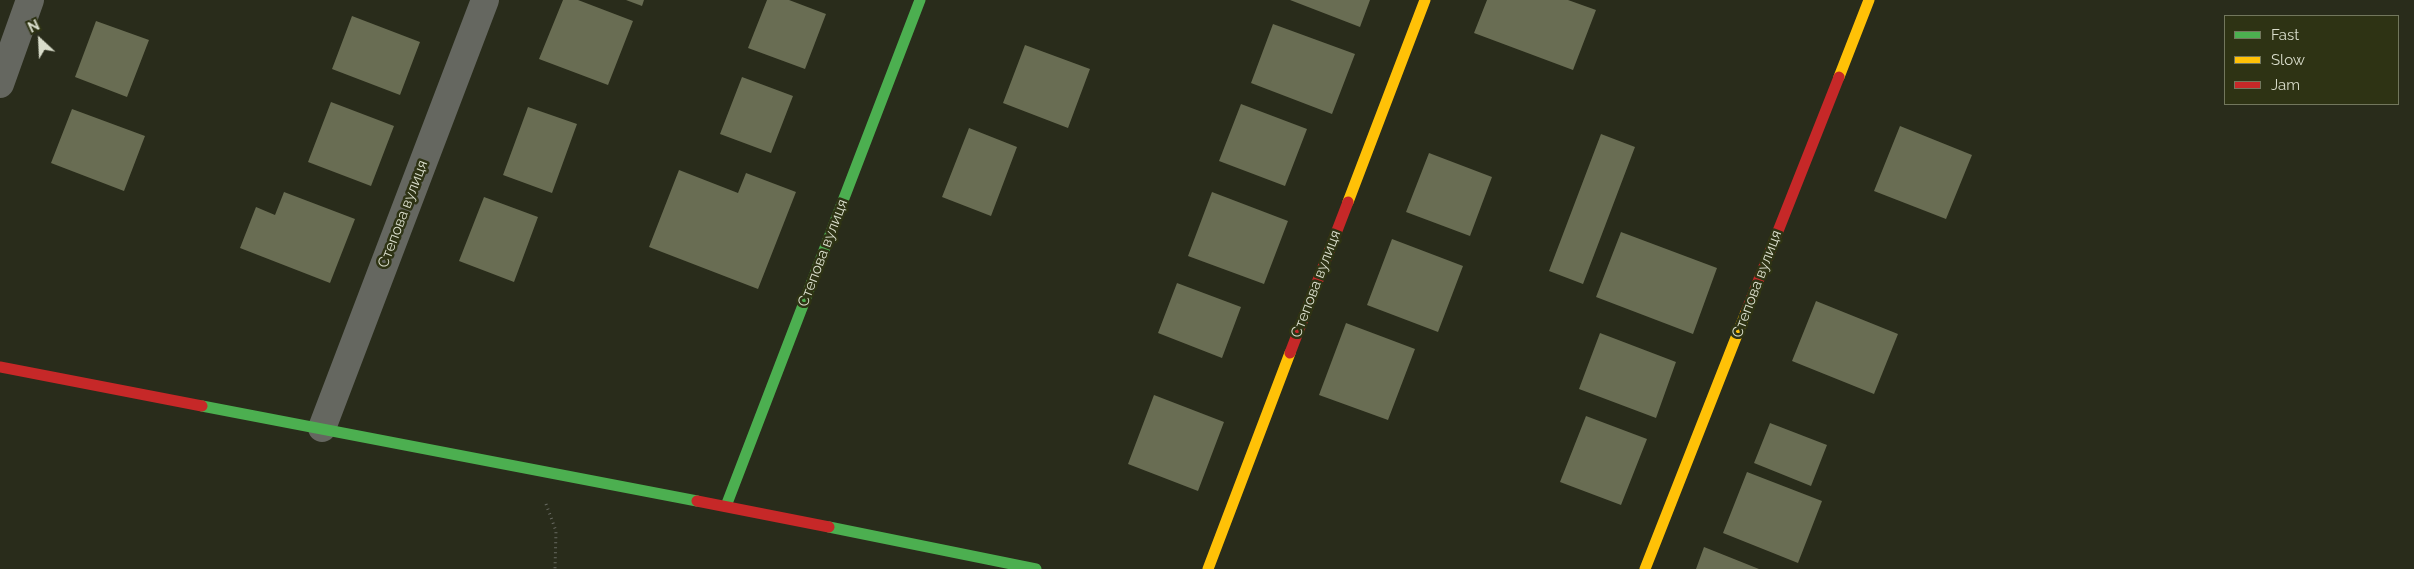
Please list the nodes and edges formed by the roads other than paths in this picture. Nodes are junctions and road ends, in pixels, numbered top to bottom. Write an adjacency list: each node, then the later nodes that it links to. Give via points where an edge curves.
1 (30, 0): 6 (street)
2 (484, 0): 8 (street, Степова вулиця)
3 (920, 0): 9 (street, Степова вулиця)
4 (1425, 0): 11 (street, Степова вулиця)
5 (1869, 0): 12 (street, Степова вулиця)
6 (0, 84)
7 (0, 366): 8 (street)
8 (322, 428): 9 (street)
9 (726, 506): 10 (street)
10 (1036, 569)
11 (1208, 569)
12 (1645, 569)

